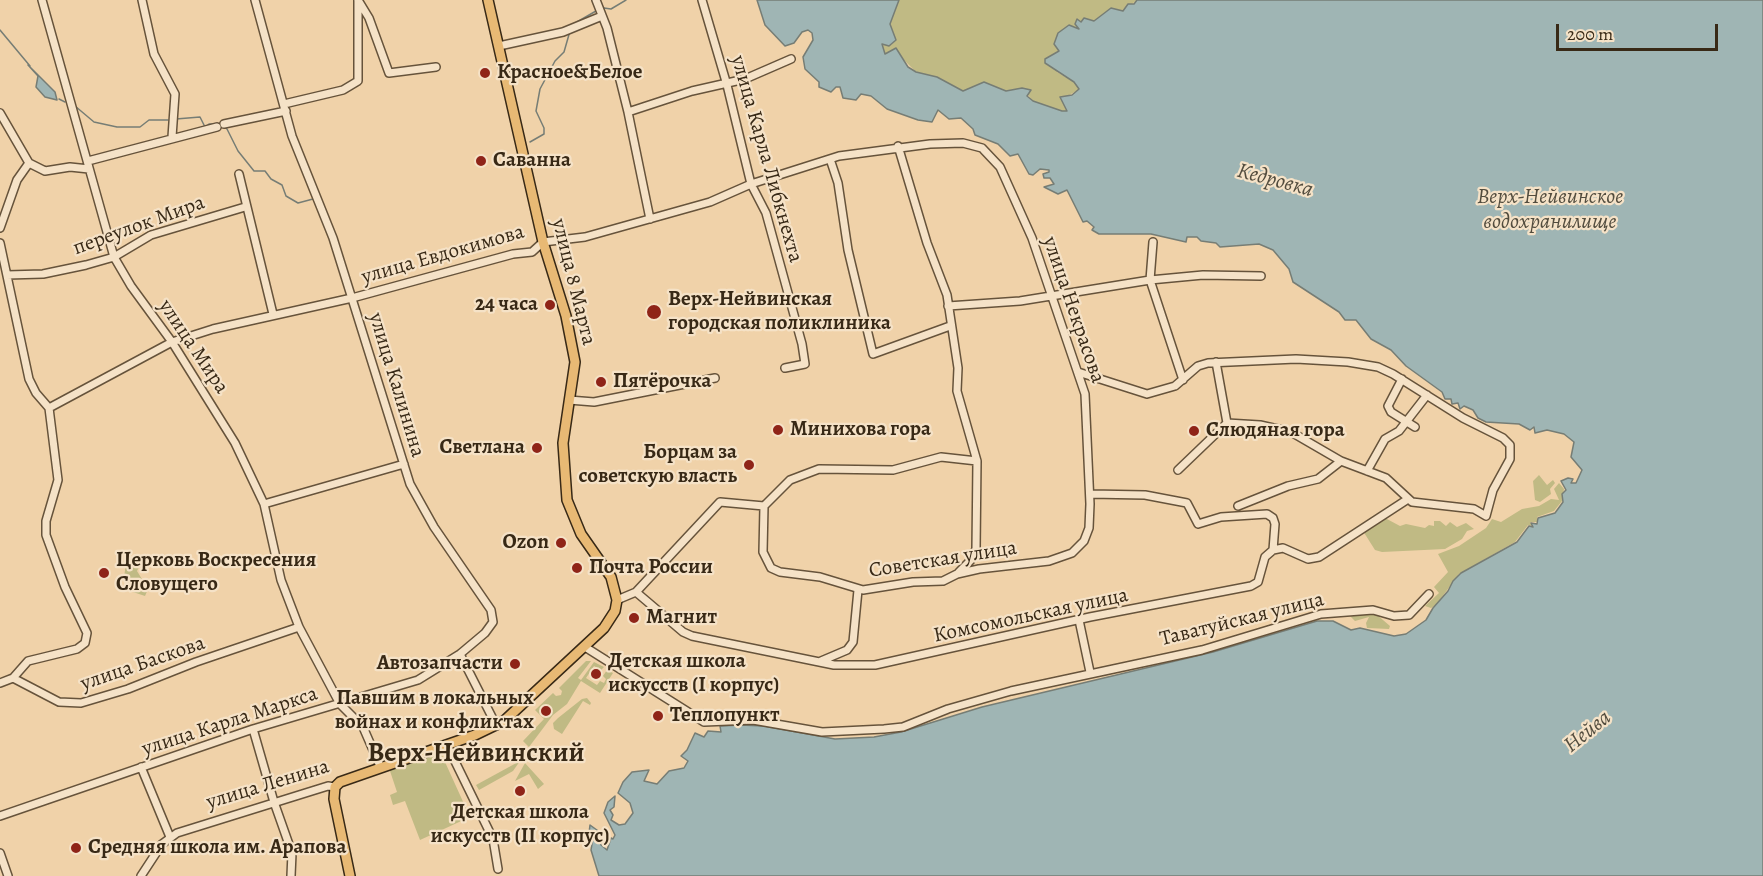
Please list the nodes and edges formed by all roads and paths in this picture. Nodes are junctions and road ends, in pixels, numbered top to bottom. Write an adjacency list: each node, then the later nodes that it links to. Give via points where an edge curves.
1 (42, 0): 20 (street, улица Мира)
2 (142, 0): 15 (street, via 154,54 175,94)
3 (255, 0): 12 (street, улица Калинина)
4 (358, 0): 10 (street, via 369,18 389,73); 12 (street, via 358,81 343,90)
5 (488, 0): 8 (main road, улица 8 Марта)
6 (702, 0): 11 (street, улица Карла Либкнехта)
7 (599, 9): 8 (street, via 563,32); 13 (street)
8 (499, 46): 26 (main road, улица 8 Марта)
9 (791, 59): 11 (street)
10 (436, 67)
11 (728, 85): 13 (street, via 692,91); 22 (street, улица Карла Либкнехта)
12 (285, 108): 15 (street); 34 (street, улица Калинина)
13 (628, 112): 24 (street)
14 (0, 113): 19 (street)
15 (172, 137): 20 (street)
16 (898, 146): 17 (street, улица Евдокимова, via 963,143 982,148); 18 (street, улица Евдокимова); 35 (street)
17 (994, 157): 33 (street, улица Некрасова, via 1032,238)
18 (830, 159): 22 (street, улица Евдокимова); 37 (street, via 873,354)
19 (29, 163): 20 (street, via 45,171); 25 (street, via 17,180)
20 (89, 165): 29 (street, улица Мира)
21 (238, 174): 23 (street)
22 (751, 184): 24 (street, улица Евдокимова, via 710,202); 40 (street, улица Карла Либкнехта, via 766,213 805,364)
23 (245, 207): 29 (street, переулок Мира, via 151,235); 36 (street)
24 (650, 219): 26 (street, улица Евдокимова, via 585,237)
25 (0, 228)
26 (543, 242): 34 (street, улица Евдокимова, via 532,252); 46 (main road, улица 8 Марта, via 573,351 575,368)
27 (1153, 242): 32 (street)
28 (0, 243): 30 (street)
29 (114, 257): 30 (street, переулок Мира, via 43,274); 38 (street, улица Мира)
30 (7, 275): 47 (street, via 29,379)
31 (1261, 276): 32 (street)
32 (1150, 280): 33 (street); 44 (street)
33 (1052, 296): 35 (street); 41 (street, улица Некрасова)
34 (352, 298): 36 (street, улица Евдокимова); 53 (street, улица Калинина)
35 (948, 306): 37 (street)
36 (273, 314): 38 (street, улица Евдокимова)
37 (950, 327): 51 (street, via 958,368 957,391)
38 (172, 342): 47 (street, улица Евдокимова); 58 (street, улица Мира, via 235,442)
39 (1216, 362): 43 (street, via 1339,361 1378,367); 44 (street, via 1198,366); 49 (street)
40 (784, 368)
41 (1078, 372): 44 (street, via 1140,393 1161,391); 56 (street, улица Некрасова, via 1087,406)
42 (715, 378): 46 (street, via 594,402)
43 (1402, 379): 45 (street); 48 (street, via 1388,406 1390,412)
44 (1183, 381)
45 (1427, 395): 48 (street); 57 (street, via 1510,445 1510,459 1493,490 1486,516 1474,509 1422,505)
46 (569, 400): 67 (main road, улица 8 Марта, via 563,443 567,500 581,534 611,577)
47 (49, 408): 75 (street, via 58,480 46,535 65,588 86,626 87,638 81,646 28,661)
48 (1406, 420): 50 (street); 55 (street, via 1399,431 1385,439)
49 (1227, 423): 52 (street, via 1291,432); 54 (street)
50 (1415, 427)
51 (977, 461): 59 (street, via 941,457 893,470 819,469 790,480); 63 (street, via 976,549)
52 (1341, 461): 55 (street); 60 (street, via 1318,479)
53 (404, 464): 58 (street); 69 (street, улица Калинина, via 419,503 491,610)
54 (1178, 470)
55 (1367, 471): 57 (street, via 1386,478)
56 (1090, 494): 61 (street, улица Некрасова, via 1088,533); 62 (street, via 1145,495 1186,503 1198,524 1221,517 1269,515 1275,524)
57 (1408, 499): 62 (street, via 1319,557 1308,558 1283,548)
58 (264, 504): 70 (street, улица Мира, via 280,580)
59 (764, 506): 64 (street, Советская улица, via 764,552 771,568 820,577); 65 (street, via 727,501 718,504)
60 (1238, 506)
61 (1077, 550): 63 (street, Советская улица, via 1049,561)
62 (1273, 550): 68 (street, Комсомольская улица, via 1265,558 1260,580 1254,585)
63 (957, 574): 64 (street, Советская улица, via 943,581)
64 (858, 590): 73 (street, via 853,642 847,650)
65 (636, 592): 67 (street); 73 (street, Комсомольская улица, via 687,634)
66 (1429, 594): 74 (street, Таватуйская улица, via 1413,613 1405,616 1373,610 1321,614 1202,650)
67 (617, 600): 71 (main road, улица Ленина, via 609,621)
68 (1079, 620): 73 (street, Комсомольская улица, via 885,664 852,666); 74 (street)
69 (492, 626): 72 (street, улица Карла Маркса)
70 (299, 627): 75 (street, улица Баскова, via 81,703 59,702); 77 (street, улица Мира)
71 (585, 647): 74 (street, via 699,721 746,719 822,732 903,727 948,709); 78 (main road, улица Ленина)
72 (460, 654): 77 (street, улица Карла Маркса, via 418,680); 78 (street)
73 (821, 661)
74 (1090, 672)
75 (13, 678): 76 (street)
76 (0, 682)
77 (340, 704): 79 (street, улица Карла Маркса); 81 (street, улица Мира, via 363,727)
78 (496, 725): 80 (main road, улица Ленина)
79 (253, 729): 82 (street, улица Карла Маркса); 84 (street)
80 (447, 745): 81 (main road, улица Ленина); 88 (street, via 493,839)
81 (380, 766): 83 (main road, улица Ленина)
82 (141, 767): 85 (street, улица Карла Маркса); 86 (street)
83 (336, 787): 84 (street, улица Ленина); 92 (main road, via 336,809)
84 (274, 802): 86 (street, улица Ленина); 91 (street, via 292,853)
85 (0, 816)
86 (170, 837): 90 (street)
87 (0, 853): 89 (street)
88 (498, 869)
89 (8, 876)
90 (141, 876)
91 (291, 876)
92 (350, 876)

